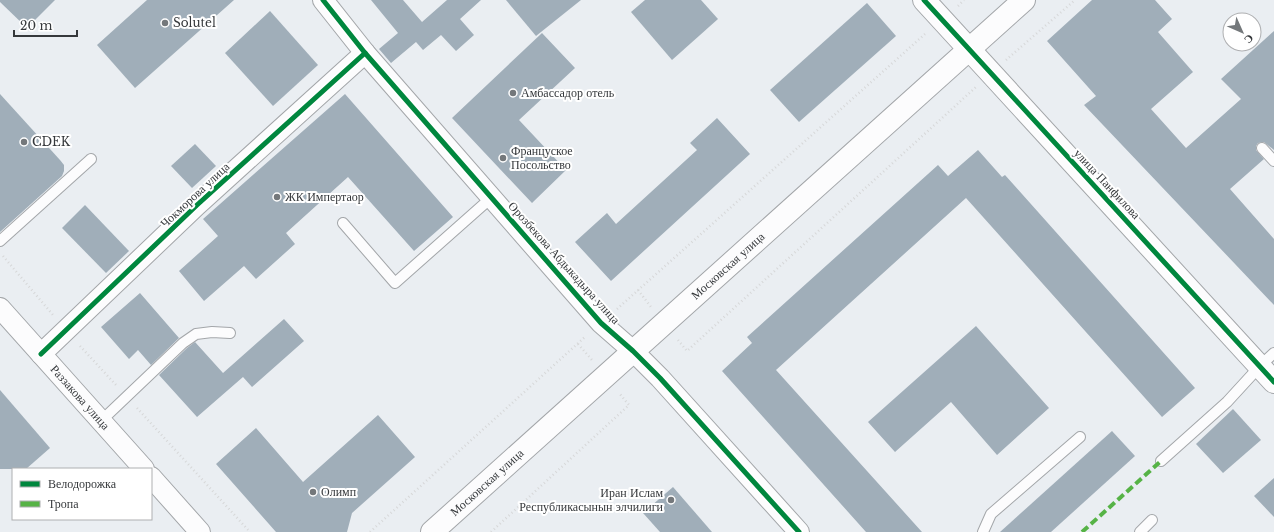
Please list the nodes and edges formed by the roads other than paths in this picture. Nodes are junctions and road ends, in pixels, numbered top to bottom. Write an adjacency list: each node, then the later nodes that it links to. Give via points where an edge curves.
1 (323, 0): 5 (street, Орозбекова Абдыкадыра улица)
2 (924, 0): 4 (main road, улица Панфилова)
3 (1024, 0): 4 (main road, Московская улица)
4 (968, 49): 14 (main road, Московская улица); 16 (main road, улица Панфилова)
5 (365, 53): 9 (street, Орозбекова Абдыкадыра улица); 15 (street, Чокморова улица, via 192,210)
6 (1262, 148): 8 (lane)
7 (91, 159): 11 (lane)
8 (1274, 161)
9 (492, 197): 10 (lane, via 395,283); 14 (street, Орозбекова Абдыкадыра улица, via 601,323)
10 (343, 223)
11 (0, 241)
12 (0, 308): 15 (street, Раззакова улица)
13 (230, 333): 18 (lane, via 196,334 183,343)
14 (633, 351): 25 (main road, Московская улица); 26 (street, Орозбекова Абдыкадыра улица)
15 (41, 354): 18 (street, Раззакова улица)
16 (1267, 359): 17 (main road, улица Панфилова); 20 (lane, via 1227,402)
17 (1274, 382)
18 (101, 421): 21 (street, Раззакова улица)
19 (1080, 437): 27 (lane, via 991,514)
20 (1161, 461)
21 (143, 468)
22 (152, 478): 24 (street)
23 (1152, 520): 28 (lane)
24 (200, 532)
25 (432, 532)
26 (799, 532)
27 (983, 532)
28 (1140, 532)

